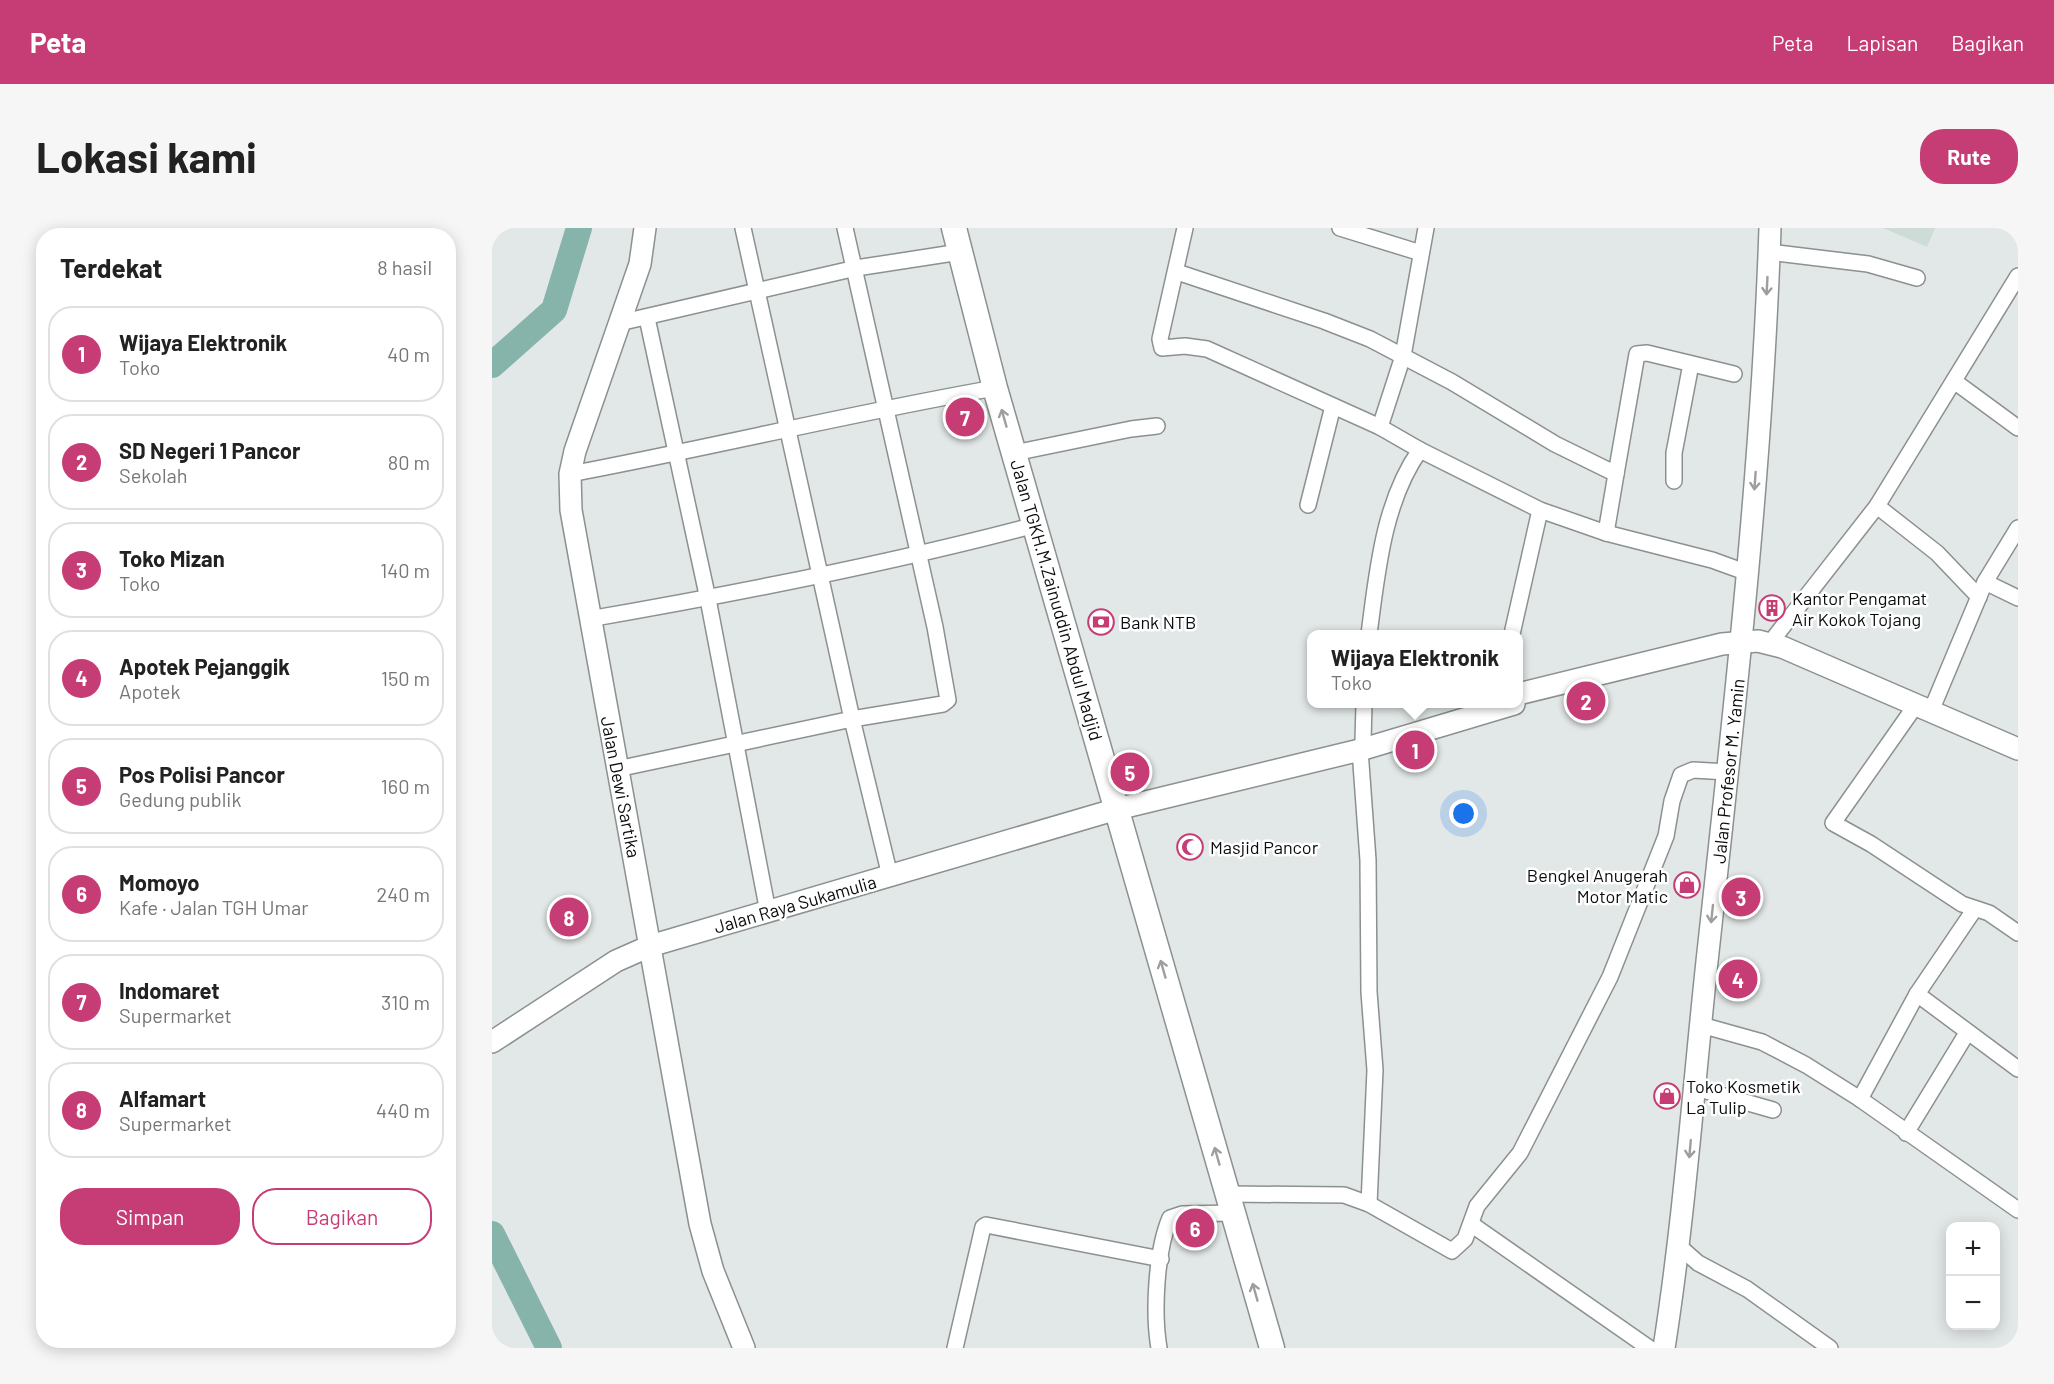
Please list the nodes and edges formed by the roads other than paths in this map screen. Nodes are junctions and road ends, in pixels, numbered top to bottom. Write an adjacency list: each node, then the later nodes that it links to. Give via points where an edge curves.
1 (645, 228): 18 (main road, Jalan Dewi Sartika, via 642,256)
2 (743, 228): 16 (street)
3 (845, 228): 12 (street)
4 (954, 228): 9 (main road, Jalan TGKH.M.Zainuddin Abdul Madjid)
5 (1185, 228): 13 (street)
6 (1340, 228): 11 (street)
7 (1426, 228): 11 (street)
8 (1770, 228): 10 (main road, Jalan Profesor M. Yamin)
9 (960, 252): 12 (street); 23 (main road, Jalan TGKH.M.Zainuddin Abdul Madjid)
10 (1769, 252): 15 (street, via 1868,264); 43 (main road, Jalan Profesor M. Yamin, one-way to 43)
11 (1421, 253): 19 (street)
12 (856, 268): 16 (street); 25 (street)
13 (1177, 272): 19 (street, via 1345,328); 24 (street, via 1160,339 1162,348 1185,346 1207,350)
14 (2018, 276): 22 (street)
15 (1917, 278)
16 (757, 291): 17 (street); 29 (street)
17 (647, 318): 18 (street); 32 (street)
18 (619, 323): 33 (main road, Jalan Dewi Sartika, via 580,432)
19 (1403, 356): 27 (street); 34 (street, via 1555,444)
20 (1691, 364): 21 (street); 34 (street, via 1637,354); 35 (street, via 1674,453)
21 (1734, 374)
22 (1954, 381): 28 (street); 37 (street)
23 (995, 388): 25 (street); 31 (main road, Jalan TGKH.M.Zainuddin Abdul Madjid, one-way to 23)
24 (1333, 406): 27 (street); 36 (street)
25 (885, 408): 29 (street); 42 (street)
26 (1157, 426): 31 (street)
27 (1380, 427): 30 (street)
28 (2018, 428)
29 (789, 429): 32 (street); 44 (street)
30 (1420, 450): 38 (street); 49 (street, via 1390,514)
31 (1014, 453): 39 (main road, Jalan TGKH.M.Zainuddin Abdul Madjid)
32 (677, 454): 33 (street); 47 (street)
33 (570, 474): 48 (main road, Jalan Dewi Sartika, via 571,510)
34 (1617, 474): 41 (street)
35 (1674, 481)
36 (1308, 505)
37 (1877, 506): 45 (street); 51 (street)
38 (1539, 510): 41 (street); 50 (street)
39 (1035, 525): 42 (street); 67 (main road, Jalan TGKH.M.Zainuddin Abdul Madjid)
40 (2018, 528): 45 (street)
41 (1606, 533): 43 (street)
42 (918, 556): 44 (street); 59 (street, via 948,700)
43 (1748, 573): 52 (main road, Jalan Profesor M. Yamin)
44 (820, 575): 47 (street); 59 (street)
45 (1982, 590): 46 (street); 58 (street)
46 (2018, 598)
47 (708, 599): 48 (street); 61 (street)
48 (589, 620): 65 (main road, Jalan Dewi Sartika)
49 (1369, 630)
50 (1513, 630)
51 (1770, 643): 52 (main road); 58 (main road)
52 (1741, 647): 53 (main road); 54 (main road); 58 (main road, via 1772,654); 66 (main road, Jalan Profesor M. Yamin)
53 (1523, 693)
54 (1523, 701)
55 (1364, 708): 62 (street)
56 (1469, 708): 60 (main road)
57 (1496, 708): 60 (main road)
58 (1921, 712): 63 (main road); 64 (main road); 69 (street, via 1833,822)
59 (852, 719): 61 (street); 68 (street)
60 (1417, 726): 62 (main road, Jalan Raya Sukamulia)
61 (734, 743): 65 (street); 70 (street)
62 (1361, 746): 67 (main road, Jalan Raya Sukamulia, via 1162,788); 83 (street, via 1376,1070)
63 (2018, 749)
64 (2018, 760)
65 (617, 769): 72 (main road, Jalan Dewi Sartika)
66 (1728, 772): 74 (main road, Jalan Profesor M. Yamin, one-way to 74); 85 (street, via 1693,770 1681,775 1666,836 1610,977 1536,1125 1520,1153 1477,1206)
67 (1117, 809): 68 (main road, Jalan Raya Sukamulia); 82 (main road, Jalan TGKH.M.Zainuddin Abdul Madjid, one-way to 67)
68 (891, 876): 70 (main road, Jalan Raya Sukamulia)
69 (1974, 910): 71 (street, via 1989,913); 73 (street)
70 (768, 912): 72 (main road, Jalan Raya Sukamulia)
71 (2018, 933)
72 (650, 946): 76 (main road, Jalan Raya Sukamulia, via 616,961); 88 (main road, Jalan Dewi Sartika, via 700,1224 713,1271)
73 (1917, 994): 75 (street); 79 (street)
74 (1701, 1025): 78 (main road, Jalan Profesor M. Yamin); 79 (street, via 1762,1042)
75 (1967, 1033): 77 (street); 81 (street)
76 (492, 1042)
77 (2018, 1069)
78 (1695, 1088): 80 (street); 86 (main road, Jalan Profesor M. Yamin, one-way to 86)
79 (1860, 1099): 81 (street)
80 (1773, 1110)
81 (1906, 1133): 84 (street)
82 (1230, 1203): 83 (street, via 1344,1195); 87 (street, via 1171,1217); 91 (main road, Jalan TGKH.M.Zainuddin Abdul Madjid, one-way to 82)
83 (1369, 1204): 85 (street, via 1452,1251 1465,1239)
84 (2018, 1210)
85 (1471, 1224): 92 (street)
86 (1680, 1248): 93 (main road, Jalan Profesor M. Yamin); 94 (street, via 1698,1263 1753,1293)
87 (1161, 1259): 89 (street, via 986,1225); 90 (street, via 1156,1308)
88 (744, 1348)
89 (955, 1348)
90 (1159, 1348)
91 (1272, 1348)
92 (1649, 1348)
93 (1664, 1348)
94 (1830, 1348)

